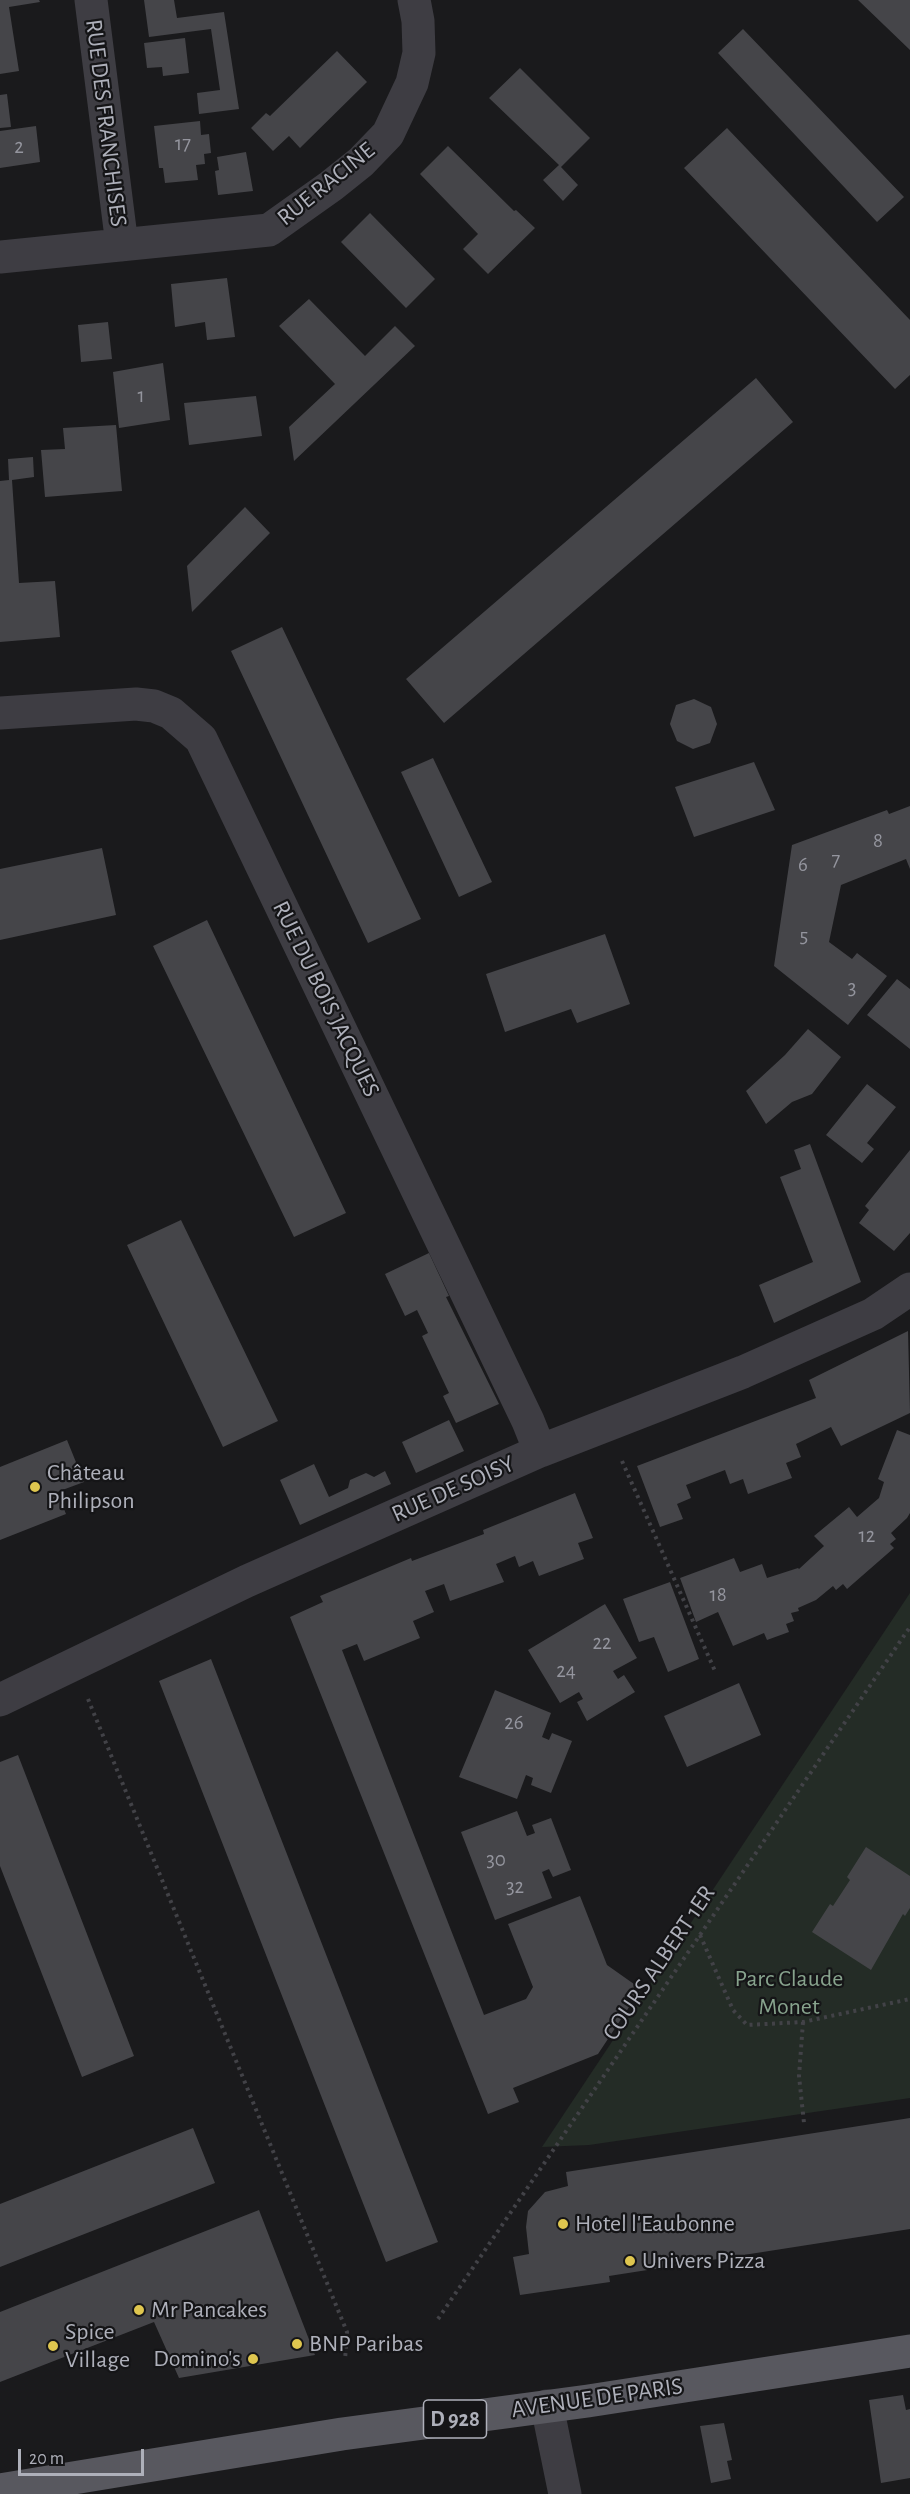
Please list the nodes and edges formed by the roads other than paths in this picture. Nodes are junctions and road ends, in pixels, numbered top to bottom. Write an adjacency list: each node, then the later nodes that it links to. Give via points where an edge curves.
1 (91, 0): 3 (street, RUE DES FRANCHISES)
2 (416, 10): 3 (street, RUE RACINE, via 419,53 412,83 387,134 361,162 269,230)
3 (122, 245): 4 (street, RUE RACINE)
4 (0, 257)
5 (0, 713): 7 (street, RUE DU BOIS JACQUES, via 154,706 171,713 201,739)
6 (910, 1289): 7 (street, RUE DE SOISY, via 873,1314 743,1372)
7 (540, 1451): 8 (street, RUE DE SOISY, via 247,1581)
8 (0, 1700)
9 (910, 2350): 10 (main road, AVENUE DE PARIS / D 928)
10 (547, 2406): 11 (main road, AVENUE DE PARIS / D 928, via 342,2434); 12 (street)
11 (0, 2490)
12 (565, 2494)

